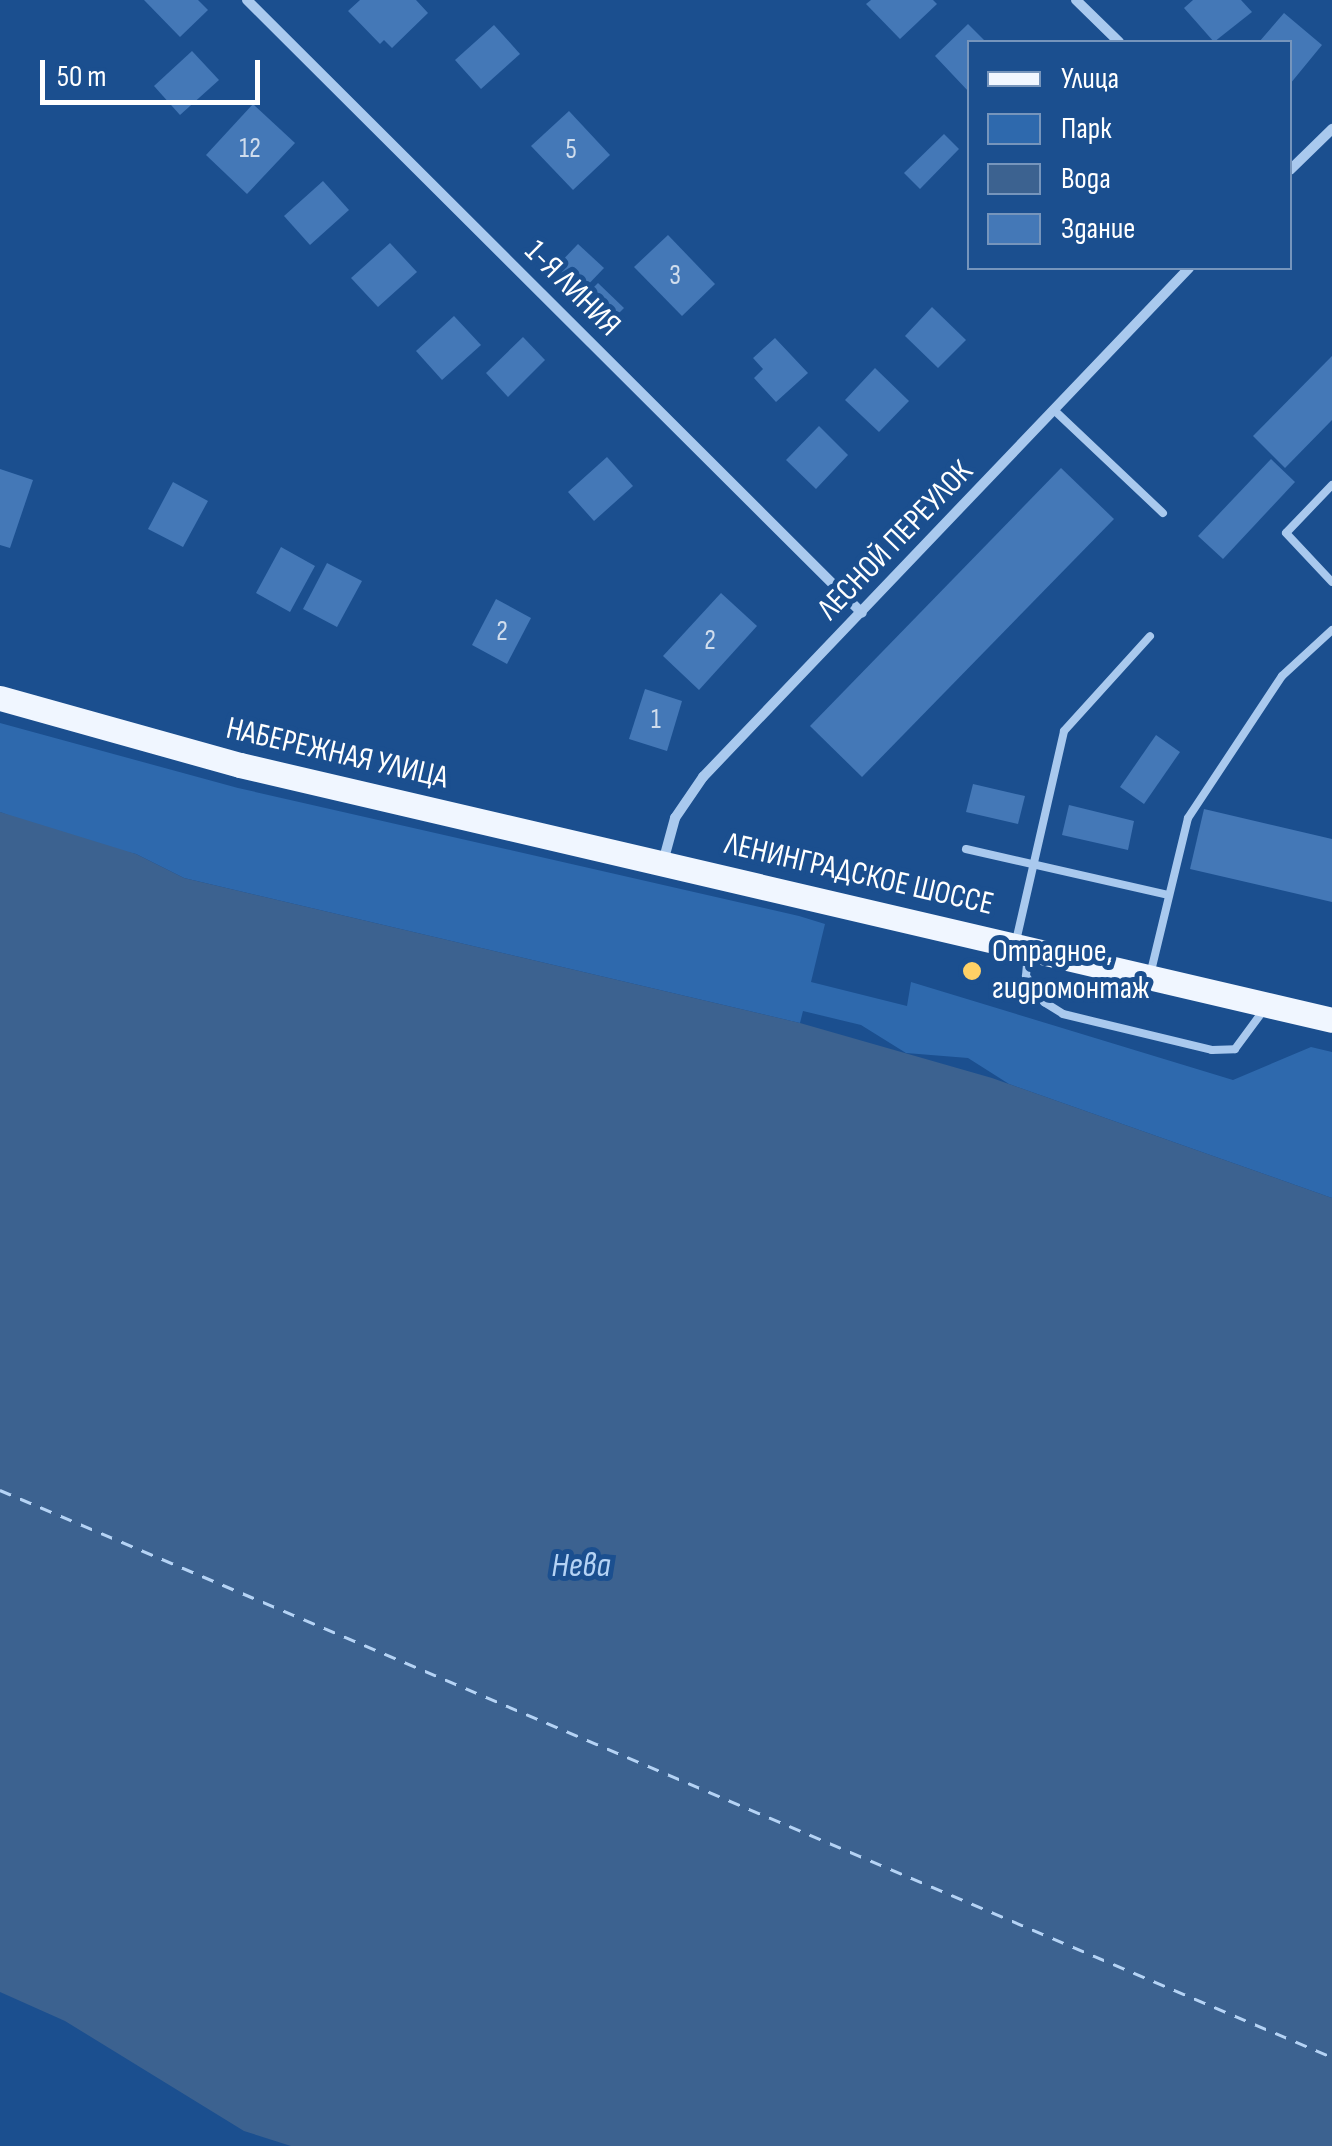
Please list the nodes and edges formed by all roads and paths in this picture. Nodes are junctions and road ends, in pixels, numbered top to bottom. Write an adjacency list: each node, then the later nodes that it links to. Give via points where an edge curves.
1 (246, 0): 11 (street, 1-Я ЛИНИЯ)
2 (1076, 0): 3 (street)
3 (1117, 40)
4 (1332, 129): 5 (street)
5 (1292, 168)
6 (1187, 270): 7 (street, ЛЕСНОЙ ПЕРЕУЛОК)
7 (1054, 410): 9 (lane); 11 (street, ЛЕСНОЙ ПЕРЕУЛОК)
8 (1332, 485): 10 (lane, via 1286,532)
9 (1164, 512)
10 (1332, 582)
11 (862, 613): 16 (street, ЛЕСНОЙ ПЕРЕУЛОК, via 703,778 675,818)
12 (1332, 630): 18 (lane, via 1282,676 1188,818)
13 (1150, 636): 17 (lane, via 1064,731)
14 (0, 698): 16 (main road, НАБЕРЕЖНАЯ УЛИЦА, via 240,766)
15 (966, 848): 17 (lane)
16 (662, 863): 19 (main road, ЛЕНИНГРАДСКОЕ ШОССЕ)
17 (1032, 864): 18 (lane); 19 (lane)
18 (1168, 895): 20 (lane)
19 (1022, 947): 20 (main road, ЛЕНИНГРАДСКОЕ ШОССЕ); 21 (lane, via 1026,976 1044,1002 1063,1014 1212,1050 1235,1049)
20 (1149, 976): 21 (main road, ЛЕНИНГРАДСКОЕ ШОССЕ)
21 (1269, 1004): 22 (main road, ЛЕНИНГРАДСКОЕ ШОССЕ)
22 (1332, 1020)

